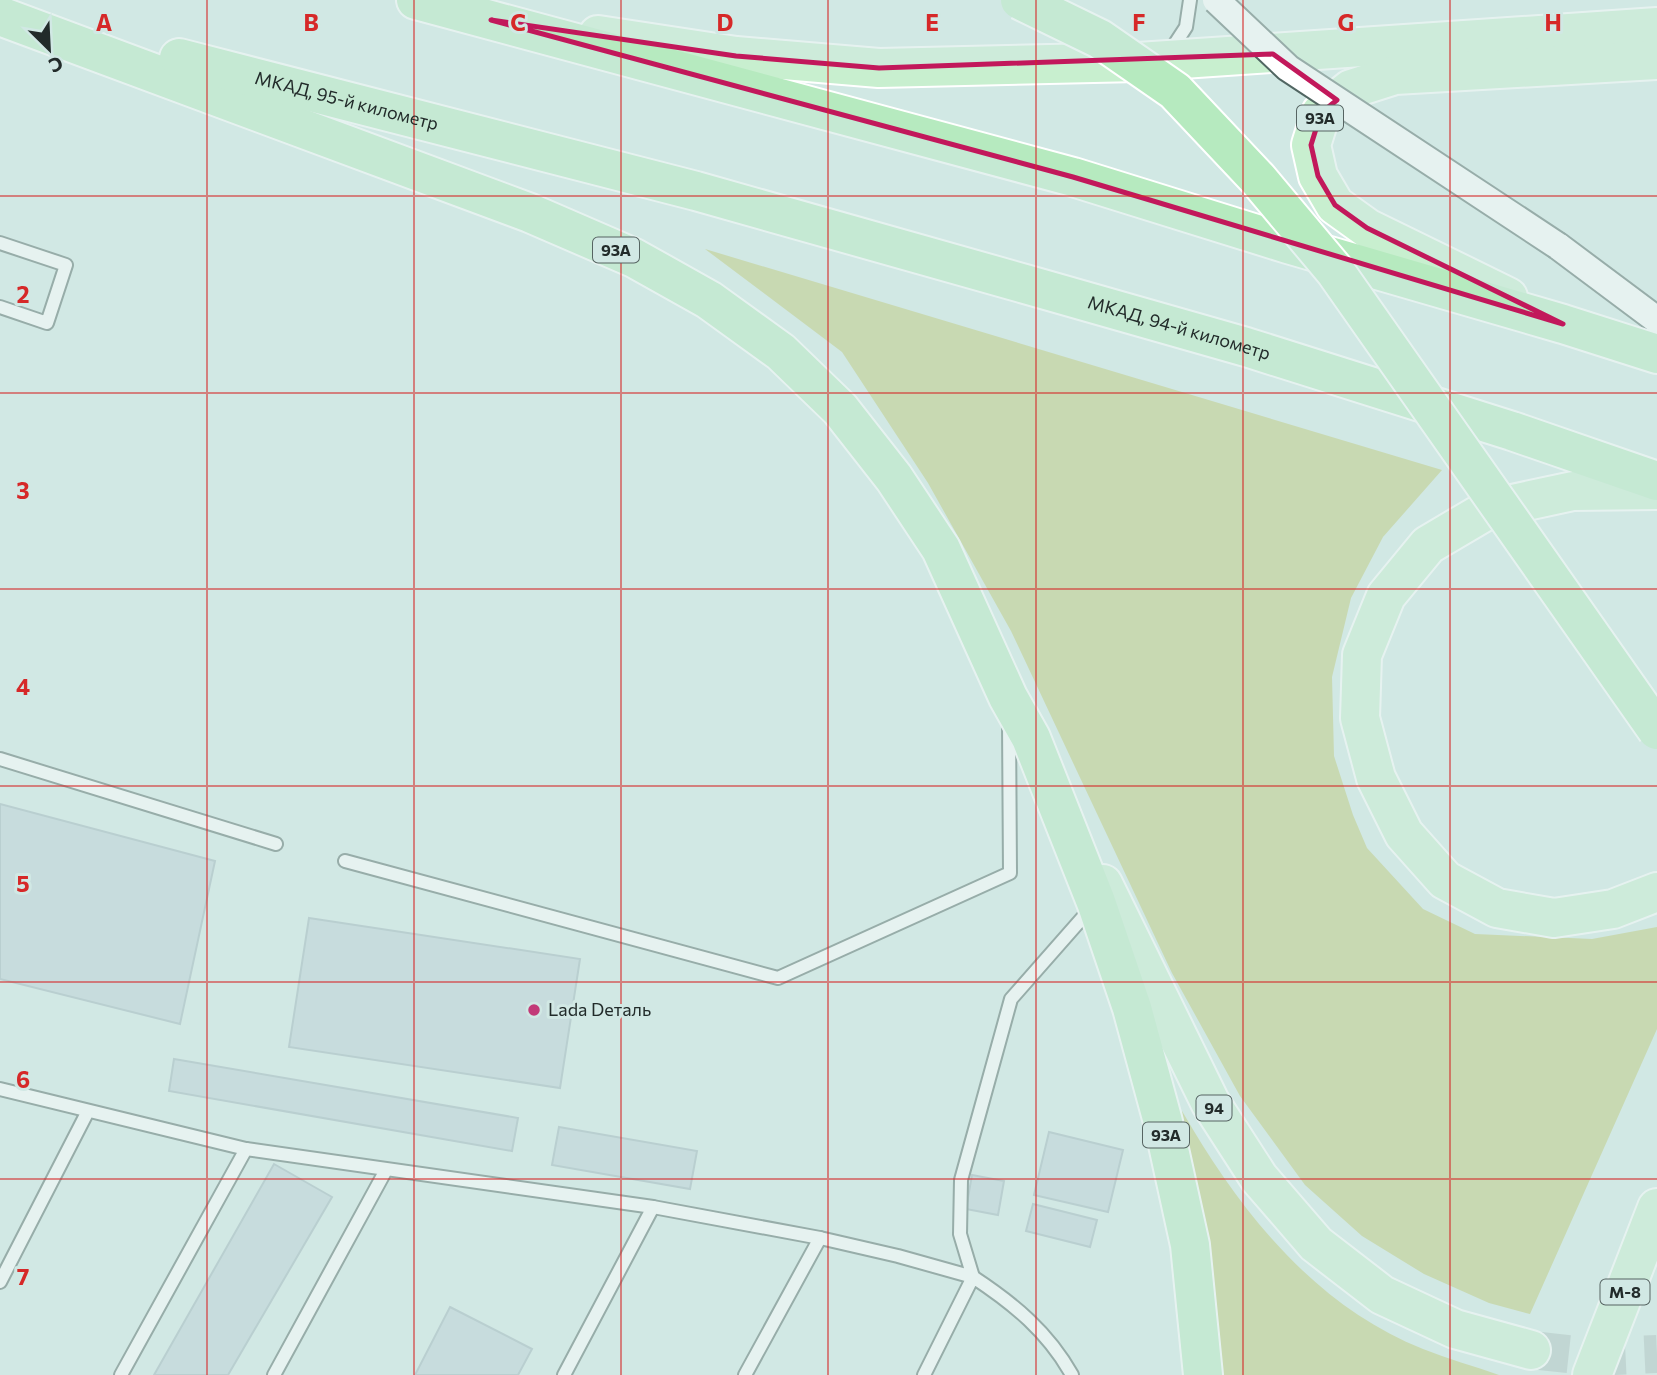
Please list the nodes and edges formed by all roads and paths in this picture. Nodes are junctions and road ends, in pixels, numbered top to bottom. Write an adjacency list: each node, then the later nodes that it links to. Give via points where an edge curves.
1 (416, 0): 7 (highway)
2 (1020, 0): 21 (highway, bridge, via 1100,39 1175,91 1258,179 1335,271)
3 (1189, 0): 11 (lane, via 1186,27 1171,53)
4 (1216, 0): 9 (lane); 15 (street, bridge, via 1288,68 1559,246)
5 (0, 7): 12 (highway, МКАД, 95-й километр, via 208,67)
6 (0, 16): 20 (highway, 93A, via 530,213 634,258 709,300 781,352 840,409 894,478 941,549)
7 (491, 20): 11 (main road, via 736,55 879,68); 16 (highway, via 1073,177)
8 (1657, 27): 9 (main road)
9 (1254, 55): 11 (main road)
10 (1657, 60): 16 (main road, 93A, via 1395,75 1351,89 1321,114 1311,145 1318,176 1335,205 1367,228)
11 (1138, 62)
12 (696, 191): 18 (highway, МКАД, 94-й километр, via 1246,347)
13 (0, 243): 14 (lane, via 66,265 47,323)
14 (0, 307)
15 (1657, 320)
16 (1563, 324): 17 (highway)
17 (1657, 355)
18 (1657, 481)
19 (1657, 490): 25 (main road, via 1573,491 1489,509 1428,545 1385,596 1362,655 1360,718 1376,778 1404,834 1445,880 1497,908 1554,918 1613,909)
20 (1008, 697): 24 (lane, via 1010,873 778,978); 26 (highway, 93A)
21 (1657, 730)
22 (0, 759): 23 (lane)
23 (276, 844)
24 (345, 861)
25 (1657, 892)
26 (1107, 908): 34 (lane, via 1011,999 961,1180 960,1234); 36 (main road, 94, via 1210,1102 1259,1178 1315,1244 1382,1295 1455,1329); 43 (highway, 93A, via 1190,1245)
27 (0, 1089): 28 (lane)
28 (88, 1111): 29 (lane); 35 (lane)
29 (246, 1149): 30 (lane); 37 (lane)
30 (386, 1170): 31 (lane); 38 (lane)
31 (653, 1207): 33 (lane); 39 (lane)
32 (1657, 1208): 44 (main road, М-8)
33 (820, 1238): 34 (lane); 40 (lane)
34 (974, 1277): 41 (lane); 42 (lane, via 1033,1323 1057,1349)
35 (0, 1282)
36 (1531, 1350)
37 (121, 1375)
38 (274, 1375)
39 (564, 1375)
40 (745, 1375)
41 (924, 1375)
42 (1072, 1375)
43 (1203, 1375)
44 (1592, 1375)

